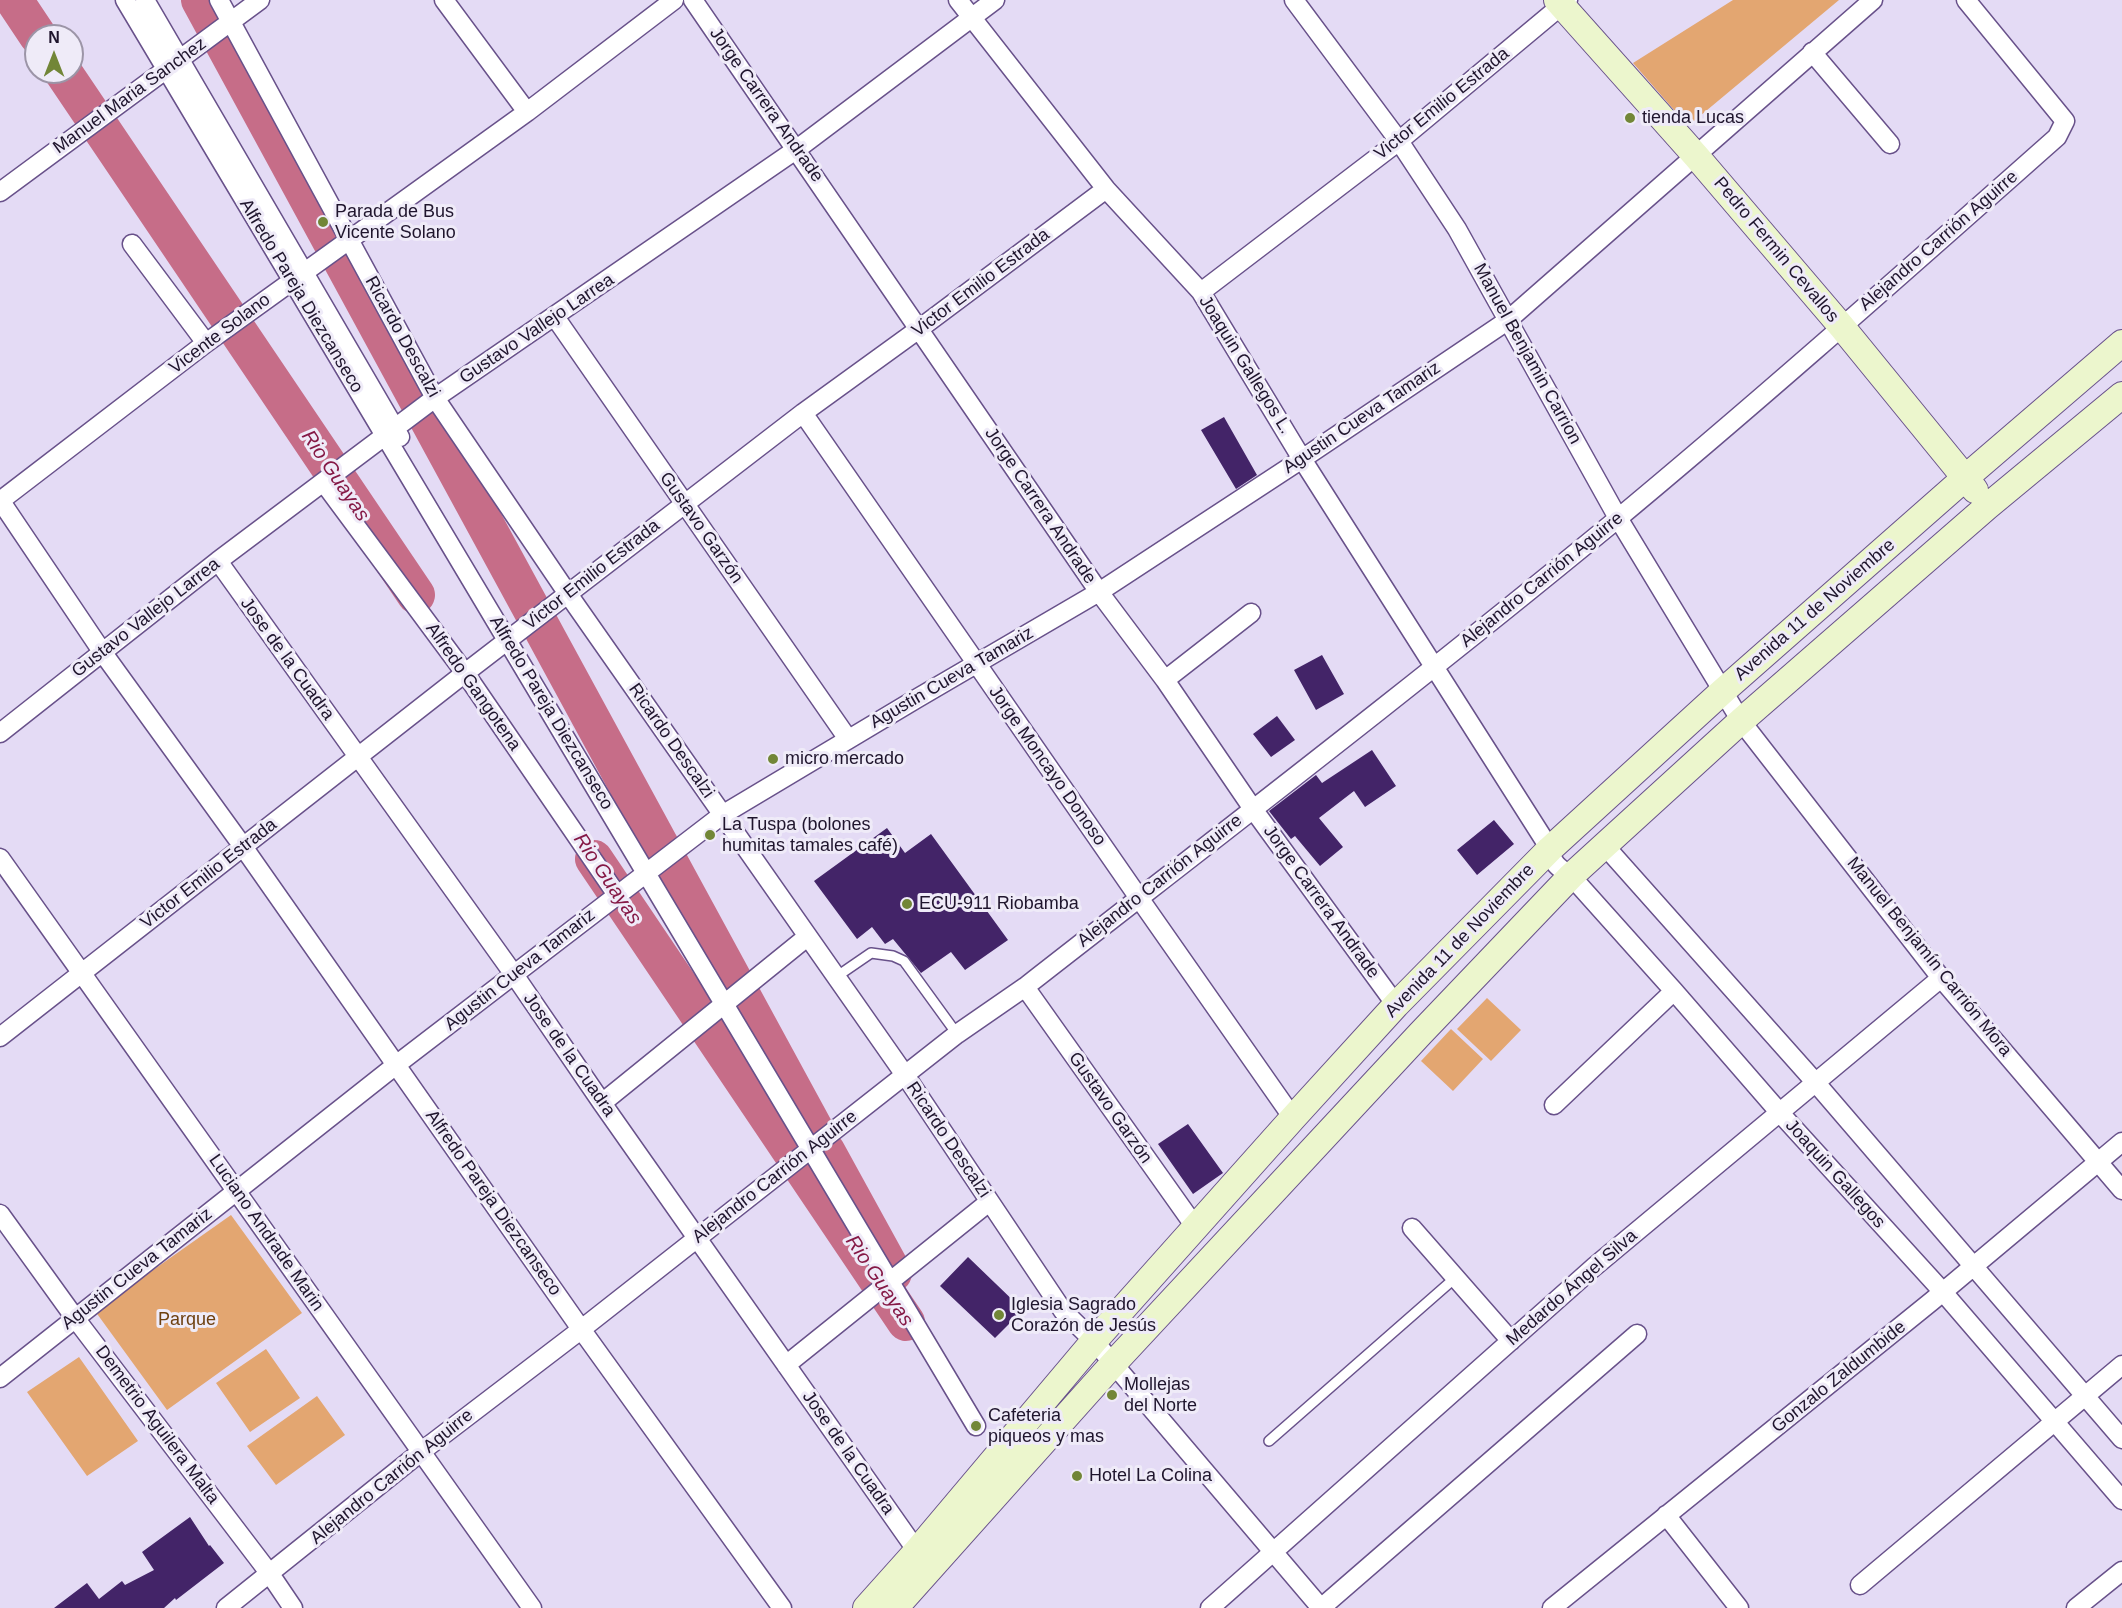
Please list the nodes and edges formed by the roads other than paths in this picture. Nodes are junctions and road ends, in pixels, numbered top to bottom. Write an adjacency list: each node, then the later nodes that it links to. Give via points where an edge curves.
1 (125, 0): 2 (street, Alfredo Pareja Diezcanseco, via 976,1426)
2 (145, 0)
3 (219, 0): 15 (street, Ricardo Descalzi)
4 (260, 0): 15 (street, Manuel Maria Sanchez)
5 (444, 0): 17 (street)
6 (674, 0): 17 (street, Vicente Solano)
7 (693, 0): 20 (street, Jorge Carrera Andrade)
8 (958, 0): 14 (street, Joaquin Gallegos L.)
9 (995, 0): 14 (street, Gustavo Vallejo Larrea)
10 (1294, 0): 18 (street, Manuel Benjamin Carrion)
11 (1873, 0): 16 (street, Agustin Cueva Tamariz)
12 (1966, 0): 29 (street, Alejandro Carrión Aguirre, via 2065,121 2057,137)
13 (1562, 2): 18 (street, Victor Emilio Estrada); 21 (street, Pedro Fermin Cevallos)
14 (972, 19): 20 (street, Gustavo Vallejo Larrea); 22 (street, Joaquin Gallegos L.)
15 (231, 21): 23 (street, Manuel Maria Sanchez); 24 (street, Ricardo Descalzi)
16 (1812, 52): 19 (street); 21 (street, Agustin Cueva Tamariz)
17 (527, 112): 24 (street, Vicente Solano)
18 (1399, 141): 26 (street, Victor Emilio Estrada); 28 (street, Manuel Benjamin Carrion, via 1456,229)
19 (1890, 144)
20 (797, 149): 27 (street, Gustavo Vallejo Larrea); 30 (street, Jorge Carrera Andrade)
21 (1696, 156): 28 (street, Agustin Cueva Tamariz); 29 (street, Pedro Fermin Cevallos)
22 (1106, 189): 26 (street, Joaquin Gallegos L.); 30 (street, Victor Emilio Estrada)
23 (0, 192)
24 (349, 238): 31 (street, Vicente Solano); 34 (street, Ricardo Descalzi)
25 (132, 244): 31 (street)
26 (1201, 292): 36 (street, Joaquin Gallegos L.)
27 (555, 317): 34 (street, Gustavo Vallejo Larrea); 40 (street, Gustavo Garzón)
28 (1508, 321): 36 (street, Agustin Cueva Tamariz); 42 (street, Manuel Benjamin Carrion)
29 (1842, 327): 37 (street, Pedro Fermin Cevallos); 42 (street, Alejandro Carrión Aguirre)
30 (919, 329): 35 (street, Victor Emilio Estrada); 44 (street, Jorge Carrera Andrade)
31 (206, 343): 39 (street, Vicente Solano)
32 (2122, 344): 37 (street, Avenida 11 de Noviembre)
33 (2122, 395): 41 (street, Avenida 11 de Noviembre)
34 (435, 398): 38 (street, Gustavo Vallejo Larrea); 45 (street, Ricardo Descalzi)
35 (803, 413): 40 (street, Victor Emilio Estrada); 48 (street, Jorge Moncayo Donoso)
36 (1302, 459): 44 (street, Agustin Cueva Tamariz); 49 (street, Joaquin Gallegos L.)
37 (1965, 478): 41 (street, Pedro Fermin Cevallos); 52 (street, Avenida 11 de Noviembre)
38 (324, 483): 43 (street, Gustavo Vallejo Larrea); 50 (street, Alfredo Gangotena)
39 (0, 501): 47 (street, Alfredo Pareja Diezcanseco)
40 (685, 504): 45 (street, Victor Emilio Estrada); 55 (street, Gustavo Garzón)
41 (1988, 506): 53 (street, Avenida 11 de Noviembre)
42 (1618, 518): 49 (street, Alejandro Carrión Aguirre); 52 (street, Manuel Benjamin Carrion)
43 (218, 561): 47 (street, Gustavo Vallejo Larrea); 56 (street, Jose de la Cuadra)
44 (1099, 592): 48 (street, Agustin Cueva Tamariz); 51 (street, Jorge Carrera Andrade)
45 (568, 594): 50 (street, Victor Emilio Estrada); 58 (street, Ricardo Descalzi)
46 (1251, 614): 51 (street)
47 (103, 653): 54 (street, Gustavo Vallejo Larrea); 60 (street, Alfredo Pareja Diezcanseco)
48 (976, 664): 55 (street, Agustin Cueva Tamariz); 65 (street, Jorge Moncayo Donoso)
49 (1434, 667): 57 (street, Alejandro Carrión Aguirre); 61 (street, Joaquin Gallegos L.)
50 (465, 673): 56 (street, Victor Emilio Estrada); 64 (street, Alfredo Gangotena)
51 (1165, 680): 57 (street, Jorge Carrera Andrade)
52 (1723, 692): 53 (street, Manuel Benjamin Carrion); 61 (street, Avenida 11 de Noviembre)
53 (1741, 721): 59 (street, Avenida 11 de Noviembre); 70 (street, Manuel Benjamín Carrión Mora)
54 (0, 733)
55 (848, 739): 58 (street, Agustin Cueva Tamariz)
56 (358, 757): 60 (street, Victor Emilio Estrada); 68 (street, Jose de la Cuadra)
57 (1253, 808): 65 (street, Alejandro Carrión Aguirre); 73 (street, Jorge Carrera Andrade)
58 (722, 815): 64 (street, Agustin Cueva Tamariz); 66 (street, Ricardo Descalzi)
59 (1605, 846): 63 (street, Avenida 11 de Noviembre); 78 (street)
60 (244, 848): 67 (street, Victor Emilio Estrada); 76 (street, Alfredo Pareja Diezcanseco)
61 (1550, 849): 63 (street, Joaquin Gallegos, via 1557,867); 73 (street, Avenida 11 de Noviembre)
62 (0, 858): 67 (street, Luciano Andrade Marin)
63 (1571, 876): 72 (street, Joaquin Gallegos); 100 (street, Avenida 11 de Noviembre)
64 (617, 895): 68 (street, Agustin Cueva Tamariz)
65 (1139, 898): 71 (street, Alejandro Carrión Aguirre); 82 (street, Jorge Moncayo Donoso)
66 (807, 937): 69 (street, Ricardo Descalzi); 79 (street)
67 (81, 973): 75 (street, Victor Emilio Estrada); 86 (street, Luciano Andrade Marin)
68 (515, 976): 76 (street, Agustin Cueva Tamariz); 79 (street, Jose de la Cuadra)
69 (836, 977): 74 (lane, via 871,953 904,961); 77 (street, Ricardo Descalzi)
70 (1941, 978): 78 (street, Medardo Ángel Silva); 84 (street, Manuel Benjamín Carrión Mora)
71 (1025, 987): 74 (street, Alejandro Carrión Aguirre); 89 (street, Gustavo Garzón)
72 (1674, 990): 80 (street); 81 (street, Joaquin Gallegos)
73 (1396, 1005): 82 (street, Avenida 11 de Noviembre)
74 (957, 1034): 77 (street, Alejandro Carrión Aguirre)
75 (0, 1037)
76 (396, 1065): 86 (street, Agustin Cueva Tamariz); 96 (street, Alfredo Pareja Diezcanseco)
77 (905, 1075): 87 (street, Ricardo Descalzi); 91 (street, Alejandro Carrión Aguirre)
78 (1816, 1083): 81 (street, Medardo Ángel Silva); 92 (street)
79 (602, 1103): 91 (street, Jose de la Cuadra)
80 (1554, 1105)
81 (1780, 1113): 94 (street, Joaquin Gallegos); 99 (street, Medardo Ángel Silva)
82 (1293, 1118): 89 (street, Avenida 11 de Noviembre)
83 (2122, 1142): 84 (street, Gonzalo Zaldumbide)
84 (2098, 1161): 85 (street, Manuel Benjamín Carrión Mora); 92 (street, Gonzalo Zaldumbide)
85 (2122, 1190)
86 (237, 1191): 95 (street, Agustin Cueva Tamariz); 108 (street, Luciano Andrade Marin)
87 (989, 1202): 98 (street, Ricardo Descalzi, via 1068,1317); 101 (street)
88 (0, 1214): 95 (street, Demetrio Aguilera Malta)
89 (1196, 1228): 98 (street, Avenida 11 de Noviembre)
90 (1412, 1228): 93 (street)
91 (697, 1237): 96 (street, Alejandro Carrión Aguirre); 101 (street, Jose de la Cuadra)
92 (1974, 1267): 94 (street, Gonzalo Zaldumbide); 104 (street)
93 (1455, 1278): 99 (street); 107 (lane)
94 (1943, 1292): 105 (street, Joaquin Gallegos); 110 (street, Gonzalo Zaldumbide)
95 (75, 1318): 103 (street, Agustin Cueva Tamariz); 114 (street, Demetrio Aguilera Malta)
96 (581, 1329): 108 (street, Alejandro Carrión Aguirre); 120 (street, Alfredo Pareja Diezcanseco)
97 (1637, 1334): 124 (street)
98 (1094, 1341): 100 (street, Ricardo Descalzi); 111 (street, Avenida 11 de Noviembre)
99 (1511, 1341): 112 (street, Medardo Ángel Silva)
100 (1113, 1364): 112 (street, Ricardo Descalzi); 122 (street, Avenida 11 de Noviembre)
101 (786, 1365): 111 (street, Jose de la Cuadra)
102 (2122, 1365): 104 (street)
103 (0, 1378)
104 (2086, 1395): 105 (street); 106 (street)
105 (2055, 1421): 109 (street, Joaquin Gallegos); 115 (street)
106 (2122, 1439)
107 (1269, 1441)
108 (422, 1451): 114 (street, Alejandro Carrión Aguirre); 119 (street, Luciano Andrade Marin)
109 (2122, 1500)
110 (1666, 1515): 116 (street); 125 (street, Gonzalo Zaldumbide)
111 (917, 1551): 121 (street, Avenida 11 de Noviembre)
112 (1273, 1553): 123 (street, Medardo Ángel Silva); 124 (street, Ricardo Descalzi)
113 (2122, 1571): 126 (street)
114 (270, 1575): 117 (street, Alejandro Carrión Aguirre); 118 (street, Demetrio Aguilera Malta)
115 (1860, 1585)
116 (1732, 1605)
117 (226, 1608)
118 (293, 1608)
119 (532, 1608)
120 (782, 1608)
121 (866, 1608)
122 (895, 1608)
123 (1210, 1608)
124 (1321, 1608)
125 (1552, 1608)
126 (2076, 1608)

